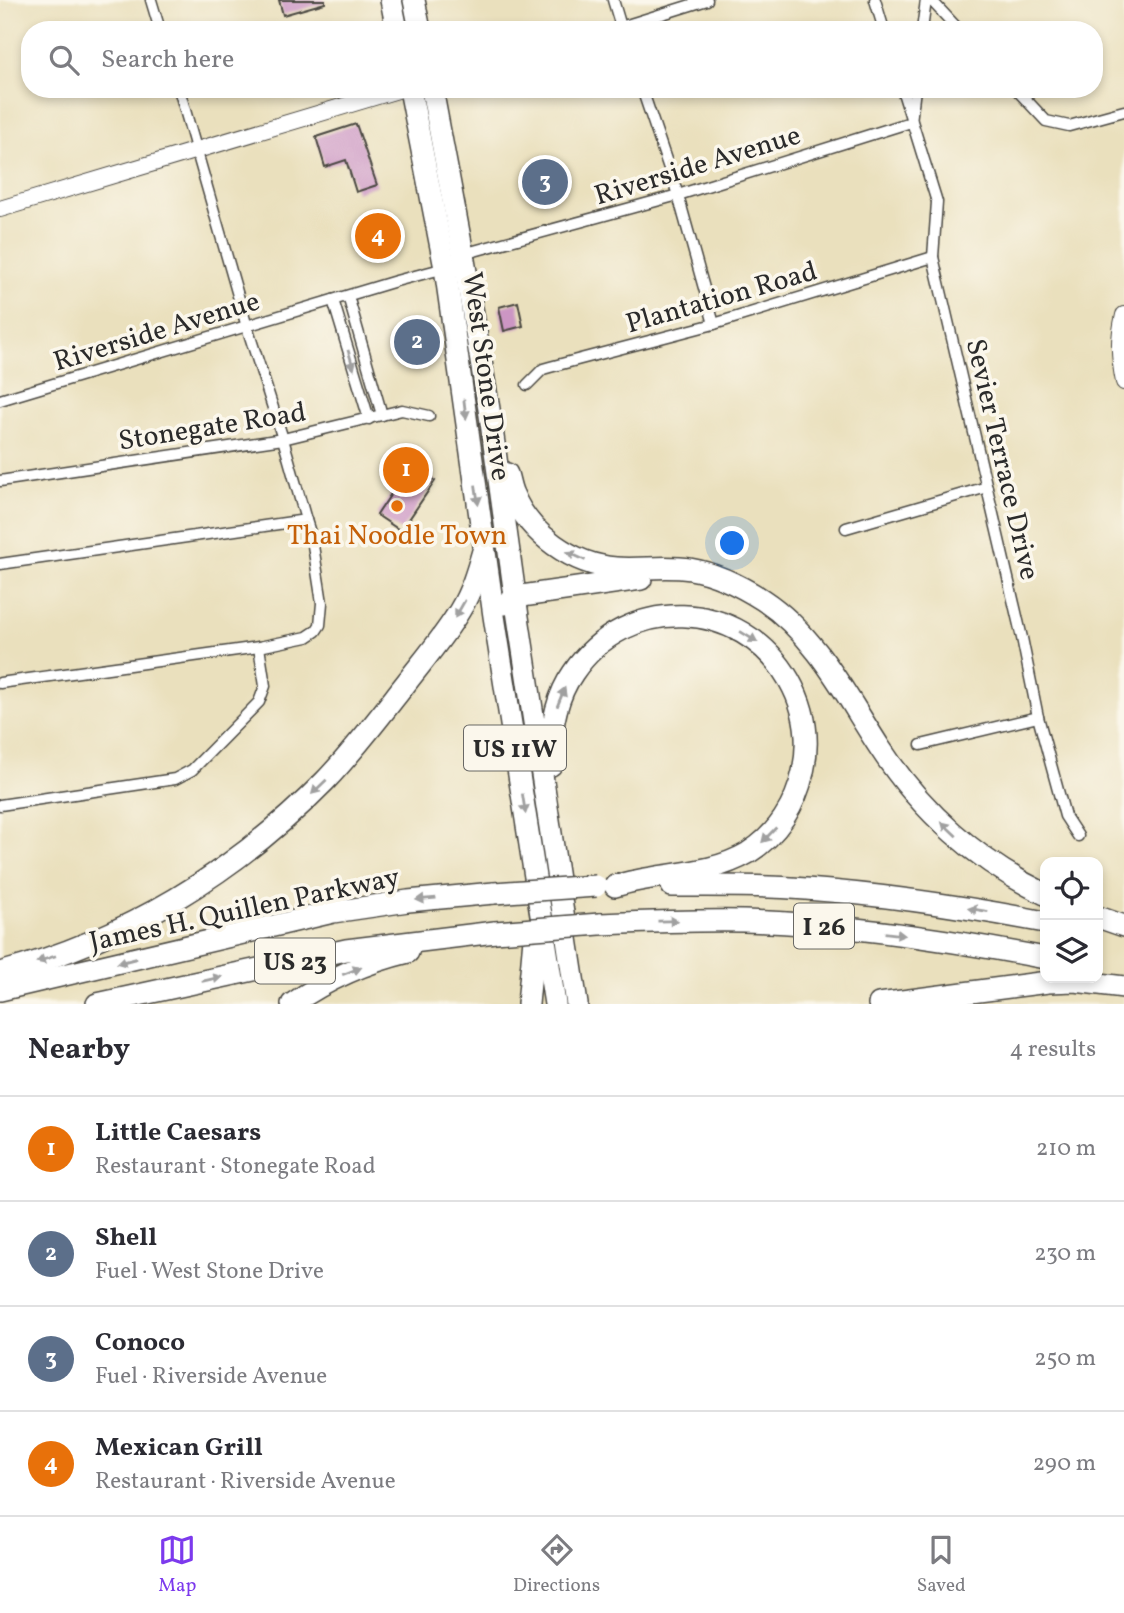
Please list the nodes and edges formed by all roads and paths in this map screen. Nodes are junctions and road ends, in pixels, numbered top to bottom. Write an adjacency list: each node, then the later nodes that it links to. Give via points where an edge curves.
1 (151, 0): 8 (street)
2 (391, 0): 9 (highway)
3 (414, 0): 10 (highway)
4 (614, 0): 11 (street)
5 (707, 0): 12 (street)
6 (874, 0): 13 (street)
7 (928, 0): 14 (street); 15 (street)
8 (157, 21)
9 (395, 21)
10 (418, 21)
11 (617, 21)
12 (643, 21)
13 (881, 21)
14 (924, 21)
15 (950, 21)
16 (181, 98): 26 (street)
17 (371, 98): 26 (street)
18 (412, 98): 27 (highway, West Stone Drive / US 11W)
19 (434, 98): 30 (highway, West Stone Drive / US 11W)
20 (645, 98): 28 (street)
21 (904, 98): 25 (street, Sevier Terrace Drive)
22 (914, 98): 25 (street)
23 (1024, 98): 24 (street, via 1046,121 1069,126)
24 (1124, 111)
25 (911, 122): 28 (street, Riverside Avenue); 31 (street, Sevier Terrace Drive, via 937,202)
26 (197, 150): 29 (street); 37 (street)
27 (427, 175): 30 (highway, via 440,192 451,245); 32 (highway, West Stone Drive / US 11W)
28 (678, 195): 30 (street, Riverside Avenue); 36 (street)
29 (0, 209)
30 (463, 254): 40 (highway, West Stone Drive / US 11W)
31 (933, 257): 36 (street, Plantation Road); 48 (street, Sevier Terrace Drive)
32 (445, 268): 33 (street, Riverside Avenue); 40 (highway, via 459,281 475,376); 51 (highway, West Stone Drive / US 11W, one-way to 51)
33 (348, 296): 34 (street, Riverside Avenue); 42 (street)
34 (333, 300): 37 (street, Riverside Avenue); 45 (street, one-way to 45)
35 (1124, 315): 38 (street, via 1119,356)
36 (714, 324): 39 (street, Plantation Road, via 543,369)
37 (247, 327): 41 (street, Riverside Avenue); 46 (street)
38 (1124, 382)
39 (527, 385)
40 (485, 391): 43 (highway, West Stone Drive / US 11W)
41 (0, 400)
42 (382, 415): 44 (street, Stonegate Road, via 402,410); 45 (street, Stonegate Road)
43 (490, 415): 53 (highway, one-way to 43, via 689,568 601,566 559,548 535,528 513,495); 54 (highway, West Stone Drive / US 11W)
44 (429, 416)
45 (369, 419): 46 (street, Stonegate Road)
46 (283, 439): 47 (street, Stonegate Road); 49 (street)
47 (0, 481)
48 (987, 487): 50 (street); 58 (street, Sevier Terrace Drive)
49 (306, 520): 52 (street); 56 (street, via 322,603 320,625 307,637)
50 (846, 528)
51 (484, 546): 55 (highway, West Stone Drive / US 11W); 74 (highway, one-way to 74, via 477,574 454,620 357,744 294,811 174,901 100,939)
52 (0, 564)
53 (737, 585): 54 (highway, via 671,577); 65 (highway, one-way to 53, via 993,866 932,813 882,751 806,638 763,600)
54 (515, 597): 55 (highway); 62 (highway, West Stone Drive / US 11W)
55 (494, 616): 63 (highway, West Stone Drive / US 11W, one-way to 63)
56 (259, 647): 57 (street); 60 (street, via 265,685 259,702 192,770 175,779)
57 (0, 683)
58 (1038, 717): 59 (street); 61 (street, Sevier Terrace Drive, via 1065,816)
59 (921, 745)
60 (0, 805)
61 (1078, 836)
62 (555, 861): 64 (highway, one-way to 64, via 550,740 557,707 572,674 596,645 643,620 682,615 722,622 759,643 794,688 807,742 804,771 794,799 774,831 746,854 701,871); 82 (highway, West Stone Drive / US 11W)
63 (536, 881): 80 (highway); 81 (highway, West Stone Drive / US 11W)
64 (605, 886): 67 (highway, James H. Quillen Parkway / US 23, one-way to 64, via 804,888); 77 (highway, James H. Quillen Parkway / US 23, one-way to 77, bridge, via 408,901 333,912)
65 (1040, 891)
66 (1103, 919): 68 (highway)
67 (1040, 921)
68 (1124, 926)
69 (495, 932): 72 (highway, I 26, one-way to 72, bridge, via 731,921 900,934); 78 (highway, US 23, one-way to 69, via 346,950); 79 (highway, one-way to 69, via 338,976 403,953)
70 (1103, 933): 71 (highway)
71 (1124, 937)
72 (1040, 957)
73 (1103, 969): 75 (highway)
74 (0, 973)
75 (1124, 973)
76 (1124, 987): 83 (highway, via 1048,982)
77 (0, 990)
78 (97, 1004)
79 (292, 1004)
80 (528, 1004)
81 (555, 1004)
82 (577, 1004)
83 (879, 1004)

